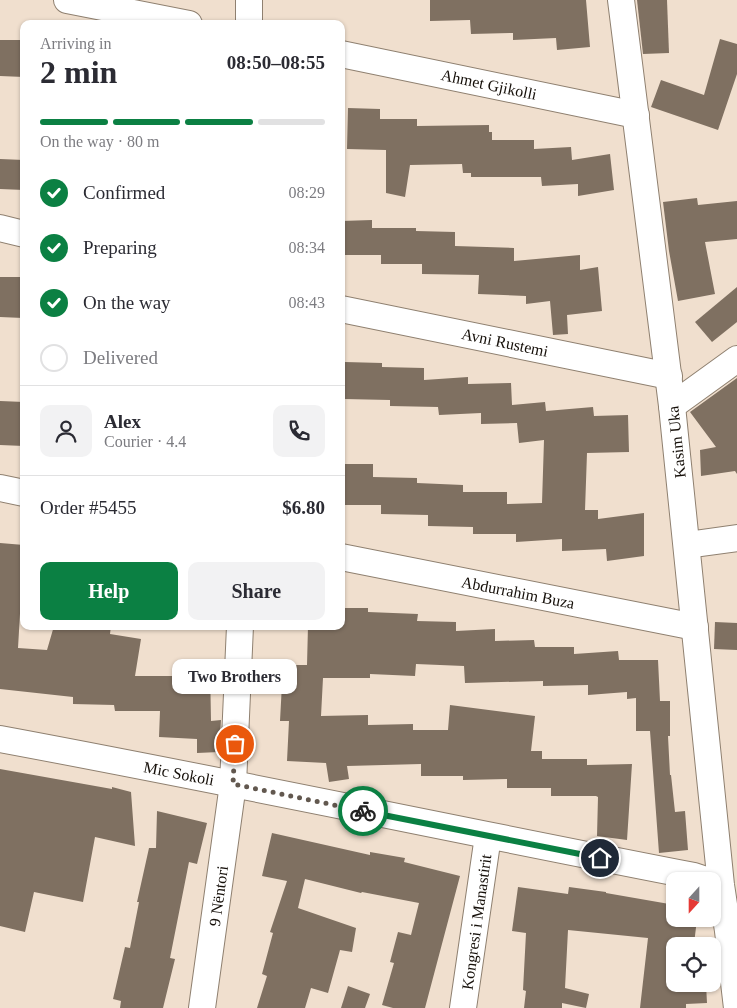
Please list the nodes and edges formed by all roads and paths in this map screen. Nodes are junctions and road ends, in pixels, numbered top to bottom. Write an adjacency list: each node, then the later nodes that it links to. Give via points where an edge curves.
1 (67, 0): 4 (street)
2 (249, 0): 5 (street)
3 (621, 0): 7 (street, Kasim Uka)
4 (169, 20)
5 (249, 20)
6 (345, 55): 7 (street, Ahmet Gjikolli)
7 (636, 114): 12 (street, Kasim Uka)
8 (0, 228): 9 (street)
9 (20, 233)
10 (345, 309): 12 (street, Avni Rustemi)
11 (737, 359): 13 (street)
12 (669, 376): 13 (street, Kasim Uka)
13 (672, 406): 17 (street, Kasim Uka)
14 (0, 488): 15 (street)
15 (20, 492)
16 (737, 538): 17 (street)
17 (687, 545): 19 (street, Kasim Uka)
18 (345, 558): 19 (street, Abdurrahim Buza)
19 (695, 627): 24 (street, Kasim Uka)
20 (240, 630): 22 (street, 9 Nëntori)
21 (0, 739): 22 (street, Mic Sokoli)
22 (233, 784): 23 (street, Mic Sokoli); 25 (street, 9 Nëntori)
23 (488, 836): 24 (street, Mic Sokoli, via 694,876); 26 (street, Kongresi i Manastirit)
24 (723, 887): 27 (street, Kasim Uka)
25 (202, 1008)
26 (463, 1008)
27 (737, 1008)

